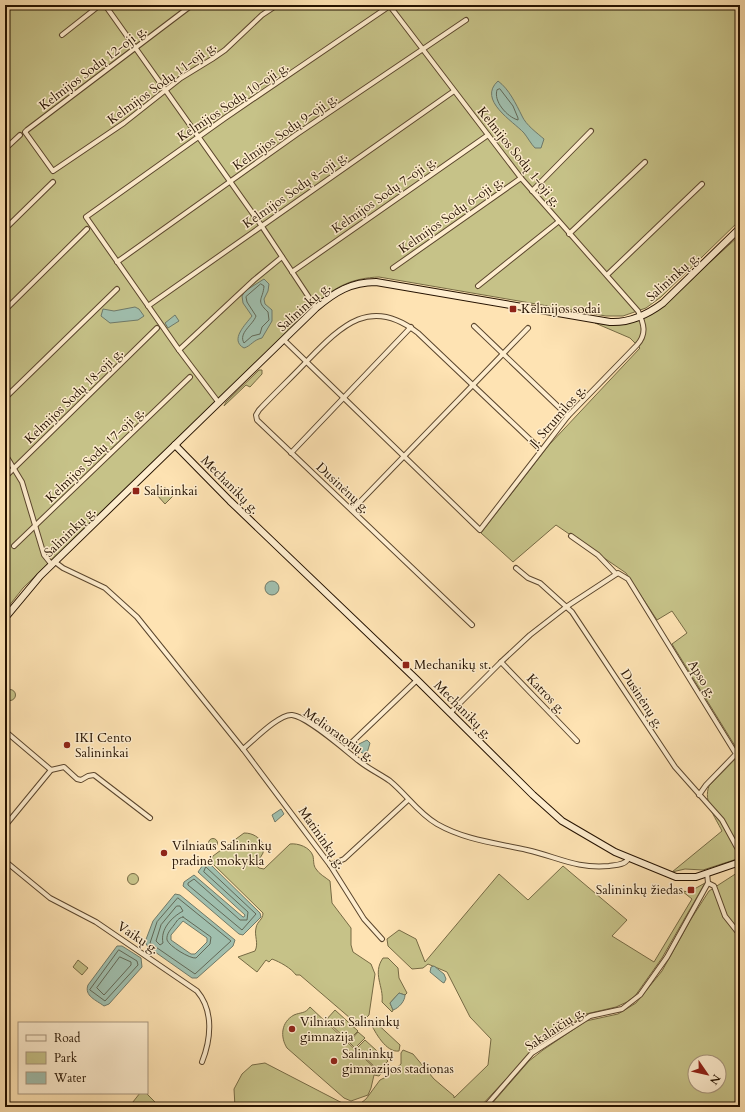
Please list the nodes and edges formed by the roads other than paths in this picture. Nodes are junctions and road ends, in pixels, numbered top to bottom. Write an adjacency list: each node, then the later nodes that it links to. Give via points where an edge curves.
1 (100, 5): 7 (street)
2 (105, 5): 8 (street)
3 (192, 5): 8 (street, Kelmijos Sodų 12-oji g.)
4 (277, 5): 10 (street, Kelmijos Sodų 11-oji g., via 248,26 225,50)
5 (390, 5): 9 (street, Kelmijos Sodų 1-oji g.); 15 (street, Kelmijos Sodų 10-oji g.)
6 (466, 20): 9 (street, Kelmijos Sodų 9-oji g.)
7 (62, 35)
8 (136, 48): 10 (street); 18 (street, Kelmijos Sodų 12-oji g., via 25,132)
9 (422, 50): 11 (street, Kelmijos Sodų 1-oji g.); 21 (street, Kelmijos Sodų 9-oji g.)
10 (166, 90): 15 (street); 18 (street, Kelmijos Sodų 11-oji g., via 124,123)
11 (454, 91): 14 (street, Kelmijos Sodų 1-oji g.); 25 (street, Kelmijos Sodų 8-oji g.)
12 (591, 131): 23 (street)
13 (20, 135): 16 (street)
14 (488, 135): 19 (street, Kelmijos Sodų 1-oji g.); 33 (street, Kelmijos Sodų 7-oji g.)
15 (199, 137): 21 (street); 31 (street, Kelmijos Sodų 10-oji g., via 86,217)
16 (5, 149)
17 (645, 162): 29 (street)
18 (53, 171)
19 (521, 178): 23 (street, Kelmijos Sodų 1-oji g.); 32 (street, Kelmijos Sodų 6-oji g.)
20 (54, 182): 27 (street)
21 (230, 182): 25 (street); 31 (street, Kelmijos Sodų 9-oji g.)
22 (702, 184): 34 (street)
23 (532, 191): 24 (street, Kelmijos Sodų 1-oji g.)
24 (558, 222): 29 (street, Kelmijos Sodų 1-oji g.); 35 (street)
25 (261, 225): 30 (street); 37 (street, Kelmijos Sodų 8-oji g.)
26 (740, 228): 40 (main road, Salininkų g., via 662,303)
27 (5, 229)
28 (87, 229): 38 (street)
29 (570, 234): 34 (street, Kelmijos Sodų 1-oji g.)
30 (282, 256): 33 (street); 46 (street)
31 (117, 262): 37 (street)
32 (393, 268)
33 (292, 272): 39 (street)
34 (607, 275): 40 (street, Kelmijos Sodų 1-oji g.)
35 (478, 286)
36 (117, 289): 51 (street)
37 (148, 306): 46 (street)
38 (6, 307)
39 (316, 308): 40 (main road, Salininkų g., via 342,288 358,283 376,282 610,322 628,321); 45 (main road, Salininkų g.)
40 (641, 316): 54 (street, J. Strumilos g., via 644,326 641,340)
41 (474, 326): 47 (street)
42 (411, 327): 48 (street, Dusinėnų g., via 400,320 384,316 363,317 341,328); 50 (street, Dusinėnų g.); 52 (street)
43 (157, 328): 60 (street, Kelmijos Sodų 18-oji g.)
44 (528, 328): 47 (street)
45 (284, 340): 48 (street); 53 (main road, Salininkų g.)
46 (179, 350): 53 (street)
47 (503, 354): 50 (street); 54 (street)
48 (307, 362): 52 (street); 57 (street, Dusinėnų g., via 256,416 257,420)
49 (190, 377): 63 (street, Kelmijos Sodų 17-oji g.)
50 (473, 385): 56 (street, Dusinėnų g.); 59 (street)
51 (5, 398)
52 (344, 398): 57 (street); 59 (street)
53 (218, 403): 55 (main road, Salininkų g.)
54 (568, 416): 56 (street, J. Strumilos g.)
55 (176, 445): 66 (main road, Salininkų g.); 73 (main road, Mechanikų g., via 230,501)
56 (541, 450): 59 (street, J. Strumilos g., via 480,530)
57 (291, 453): 62 (street, Dusinėnų g.)
58 (5, 454): 60 (street)
59 (404, 456): 62 (street)
60 (14, 468): 61 (street, Kelmijos Sodų 18-oji g.); 63 (street, via 22,482)
61 (5, 477)
62 (352, 510): 71 (street, Dusinėnų g.)
63 (35, 526): 65 (street, Kelmijos Sodų 17-oji g.); 66 (street, via 44,555)
64 (571, 536): 68 (street, Apso g., via 602,559)
65 (14, 546)
66 (53, 564): 70 (main road, Salininkų g.); 78 (street, via 105,588 137,617)
67 (516, 568): 69 (street, Dusinėnų g., via 528,578 540,583)
68 (616, 574): 69 (street); 80 (street, Apso g., via 628,579 736,754)
69 (566, 607): 72 (street); 80 (street, Dusinėnų g., via 572,612 675,767)
70 (5, 618)
71 (472, 625)
72 (500, 662): 74 (street); 76 (street, Katros g.)
73 (417, 680): 74 (main road, Mechanikų g.); 77 (street)
74 (450, 713): 85 (main road, Mechanikų g., via 553,814 572,828)
75 (5, 731): 79 (street)
76 (577, 740)
77 (346, 748): 78 (street, Melioratorių g., via 302,719 289,715 277,721); 81 (street, Melioratorių g., via 390,781)
78 (243, 749): 88 (street, Matininkų g.)
79 (51, 770): 82 (street, via 64,767 81,780 94,775); 83 (street)
80 (699, 795): 84 (street, Dusinėnų g., via 722,820)
81 (408, 800): 85 (street, Melioratorių g., via 436,824 487,843 526,850 588,867 616,865); 88 (street, via 344,859)
82 (150, 818)
83 (5, 826)
84 (740, 853)
85 (628, 859): 89 (main road, Mechanikų g., via 676,877 696,877)
86 (5, 861): 93 (street, Vaikų g., via 50,898 96,922 197,991 205,1003 210,1028 208,1047)
87 (740, 862): 89 (main road, Mechanikų g.)
88 (330, 865): 92 (street, Matininkų g., via 364,919)
89 (707, 873): 90 (street)
90 (708, 883): 91 (street, via 714,886 725,916); 94 (street, Sakalaičių g., via 663,964 640,995 622,1009 590,1016 532,1053)
91 (740, 935)
92 (382, 939)
93 (202, 1062)
94 (485, 1107)

